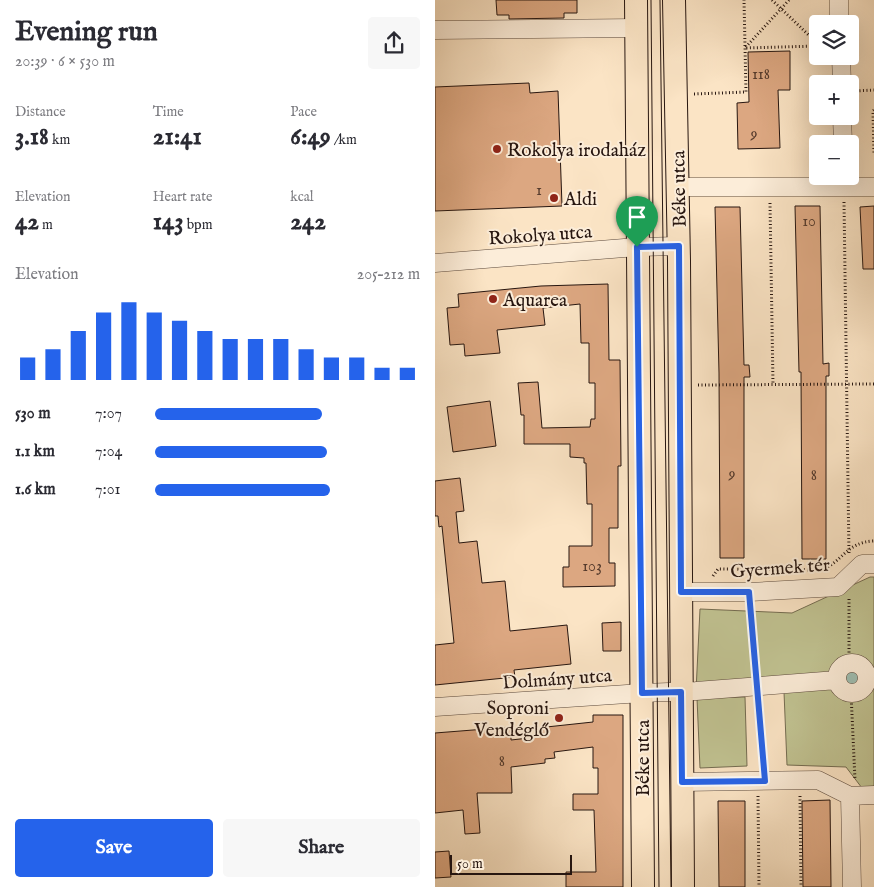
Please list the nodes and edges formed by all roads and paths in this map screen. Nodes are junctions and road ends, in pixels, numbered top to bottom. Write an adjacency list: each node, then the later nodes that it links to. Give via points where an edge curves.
1 (636, 0): 9 (main road, Béke utca)
2 (674, 0): 16 (main road, Béke utca)
3 (744, 0): 13 (path)
4 (772, 0): 7 (path)
5 (789, 0): 7 (path)
6 (839, 0): 8 (street)
7 (781, 10): 11 (path); 13 (path)
8 (839, 15)
9 (636, 28): 10 (street); 26 (main road, Béke utca)
10 (435, 30)
11 (809, 36)
12 (809, 44): 13 (path)
13 (745, 48): 16 (path, via 746,92)
14 (874, 90): 15 (path)
15 (859, 91)
16 (676, 95): 22 (main road, Béke utca)
17 (874, 110): 18 (path)
18 (874, 155)
19 (809, 185): 24 (street)
20 (843, 185): 29 (path)
21 (859, 185): 23 (street)
22 (678, 187): 24 (street); 25 (main road, Béke utca)
23 (874, 187)
24 (770, 188): 28 (path)
25 (679, 246): 26 (street, Rokolya utca); 37 (main road, Béke utca)
26 (637, 247): 27 (street, Rokolya utca); 44 (main road, Béke utca)
27 (435, 263)
28 (773, 384): 29 (path); 31 (path)
29 (845, 384): 30 (path); 33 (path)
30 (874, 384)
31 (695, 385)
32 (874, 541): 33 (path)
33 (849, 549): 35 (path); 36 (path, via 820,570 718,569)
34 (874, 564): 35 (street, Gyermek tér, via 862,564)
35 (849, 576): 38 (street, Gyermek tér, via 838,587); 39 (path)
36 (711, 578)
37 (681, 592): 38 (street, Gyermek tér); 43 (main road, Béke utca)
38 (749, 592): 42 (path)
39 (849, 663): 40 (street, via 861,667); 41 (street, via 839,670)
40 (870, 678): 45 (street, via 863,688)
41 (837, 680): 42 (street, Dolmány utca); 45 (street, via 840,688)
42 (758, 686): 43 (street, Dolmány utca); 47 (path)
43 (681, 692): 44 (street, Dolmány utca); 49 (main road, Béke utca)
44 (642, 693): 46 (street, Dolmány utca); 52 (main road, Béke utca)
45 (851, 693): 51 (path)
46 (435, 707)
47 (761, 781): 48 (street); 49 (street); 54 (path)
48 (800, 781): 51 (street, via 818,780); 55 (path)
49 (682, 782): 53 (main road, Béke utca)
50 (874, 795): 51 (street)
51 (853, 796): 56 (street)
52 (643, 887)
53 (683, 887)
54 (759, 887)
55 (801, 887)
56 (852, 887)

